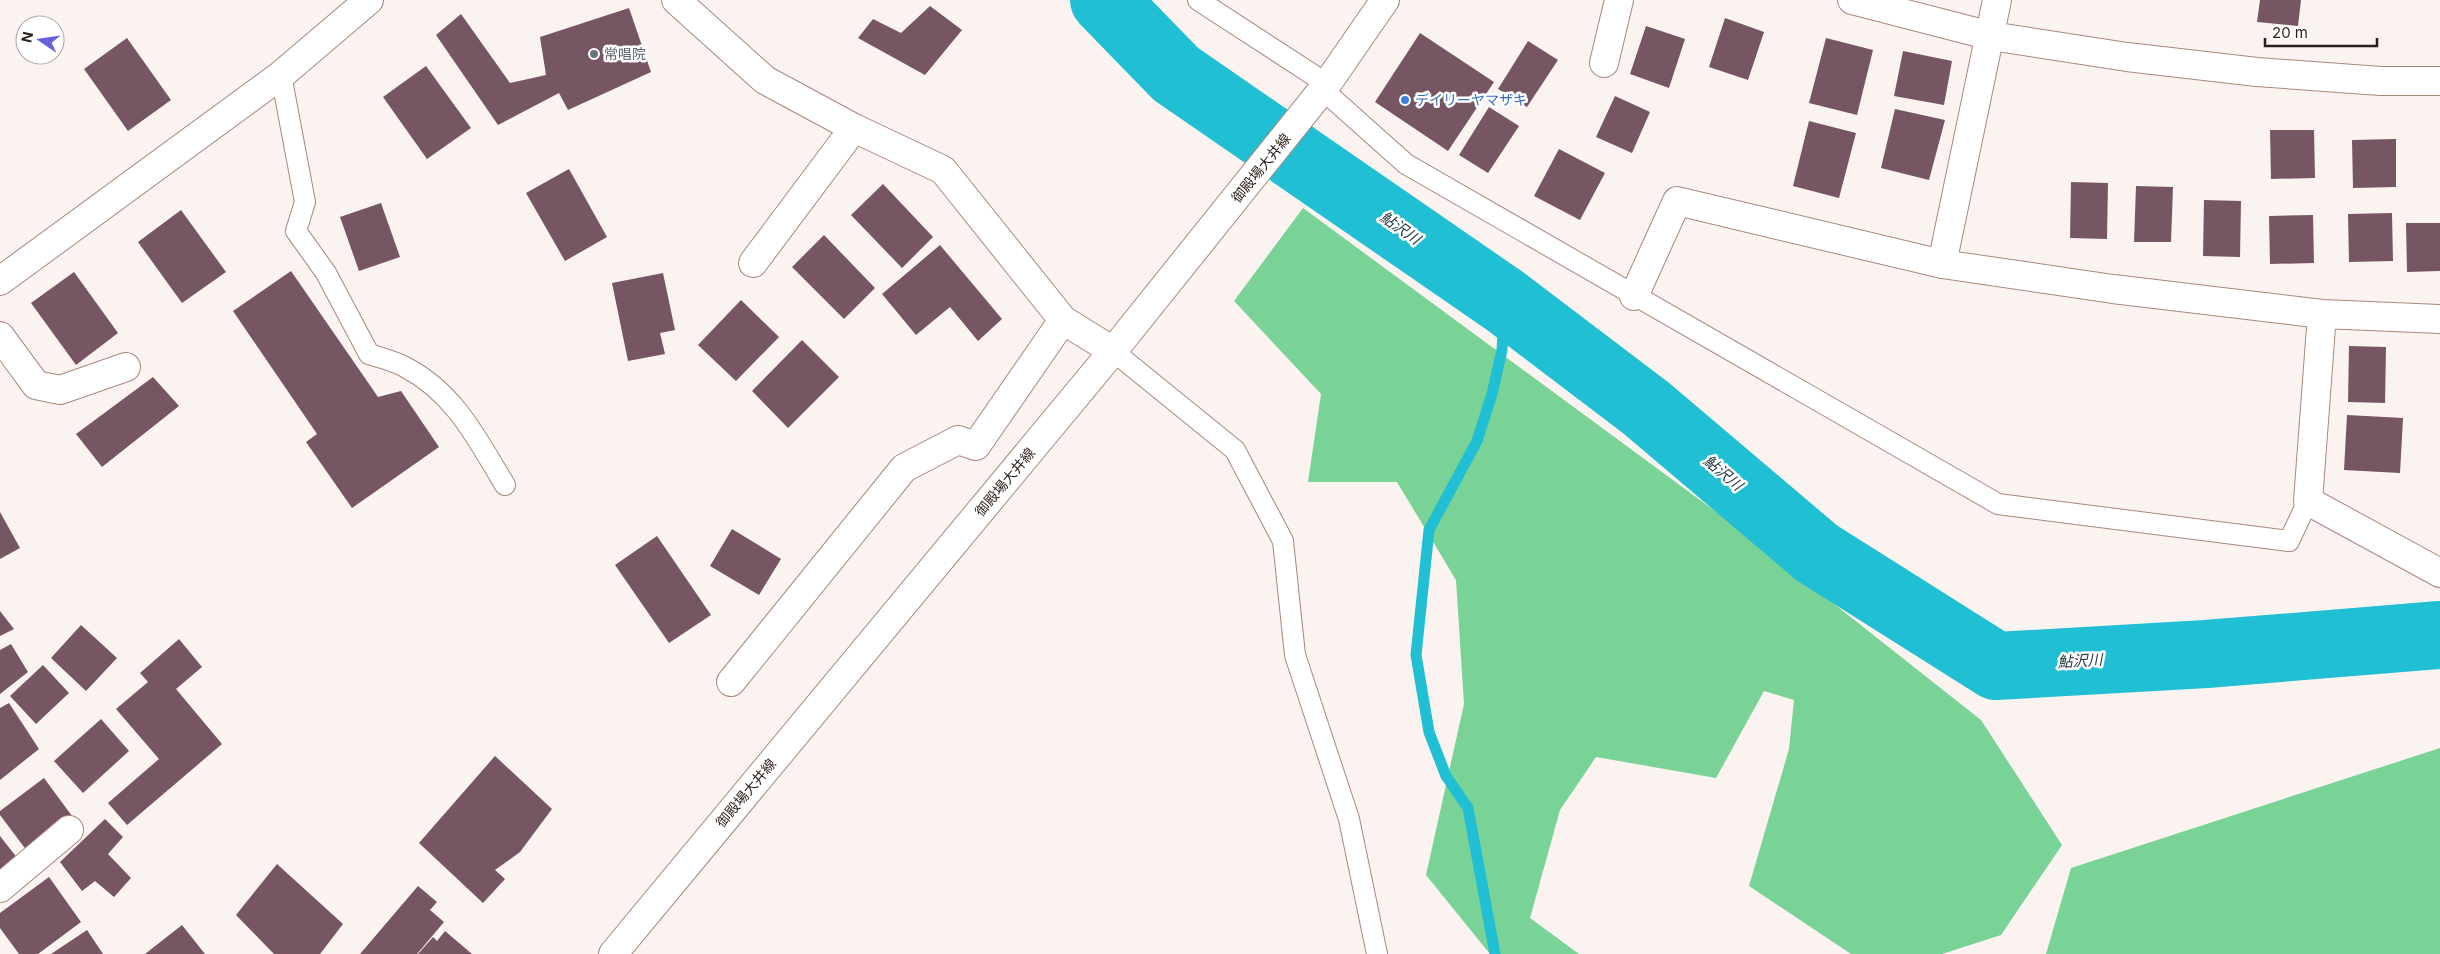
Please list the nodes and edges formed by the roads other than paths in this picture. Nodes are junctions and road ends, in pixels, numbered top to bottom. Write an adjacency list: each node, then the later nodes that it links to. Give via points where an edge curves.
1 (369, 0): 10 (street)
2 (676, 0): 13 (street, via 765,80)
3 (1198, 0): 12 (lane)
4 (1385, 0): 12 (street, 御殿場大井線)
5 (1619, 0): 9 (street)
6 (1852, 0): 8 (street)
7 (1997, 0): 8 (street)
8 (1991, 36): 11 (street, via 2126,57 2257,72 2381,81); 15 (street)
9 (1604, 63)
10 (282, 75): 16 (street); 24 (lane, via 305,202 296,231 326,273 369,354 404,367 432,384 463,416)
11 (2440, 81)
12 (1325, 87): 17 (lane, via 1406,164); 22 (street, 御殿場大井線)
13 (854, 128): 14 (street); 20 (street, via 943,170)
14 (753, 263)
15 (1942, 264): 17 (street, via 1677,200); 18 (street)
16 (0, 281)
17 (1634, 296): 25 (lane, via 1998,504 2289,540)
18 (2322, 314): 19 (street); 25 (street)
19 (2440, 319)
20 (1063, 320): 22 (street); 27 (street, via 976,446 958,440 904,468)
21 (0, 336): 23 (street, via 36,385 60,390)
22 (1113, 351): 30 (street, 御殿場大井線); 31 (lane, via 1234,450 1283,541 1295,654 1349,819)
23 (126, 367)
24 (505, 485)
25 (2308, 501): 26 (street)
26 (2440, 573)
27 (731, 682)
28 (69, 830): 29 (street)
29 (0, 888)
30 (612, 954)
31 (1377, 954)

